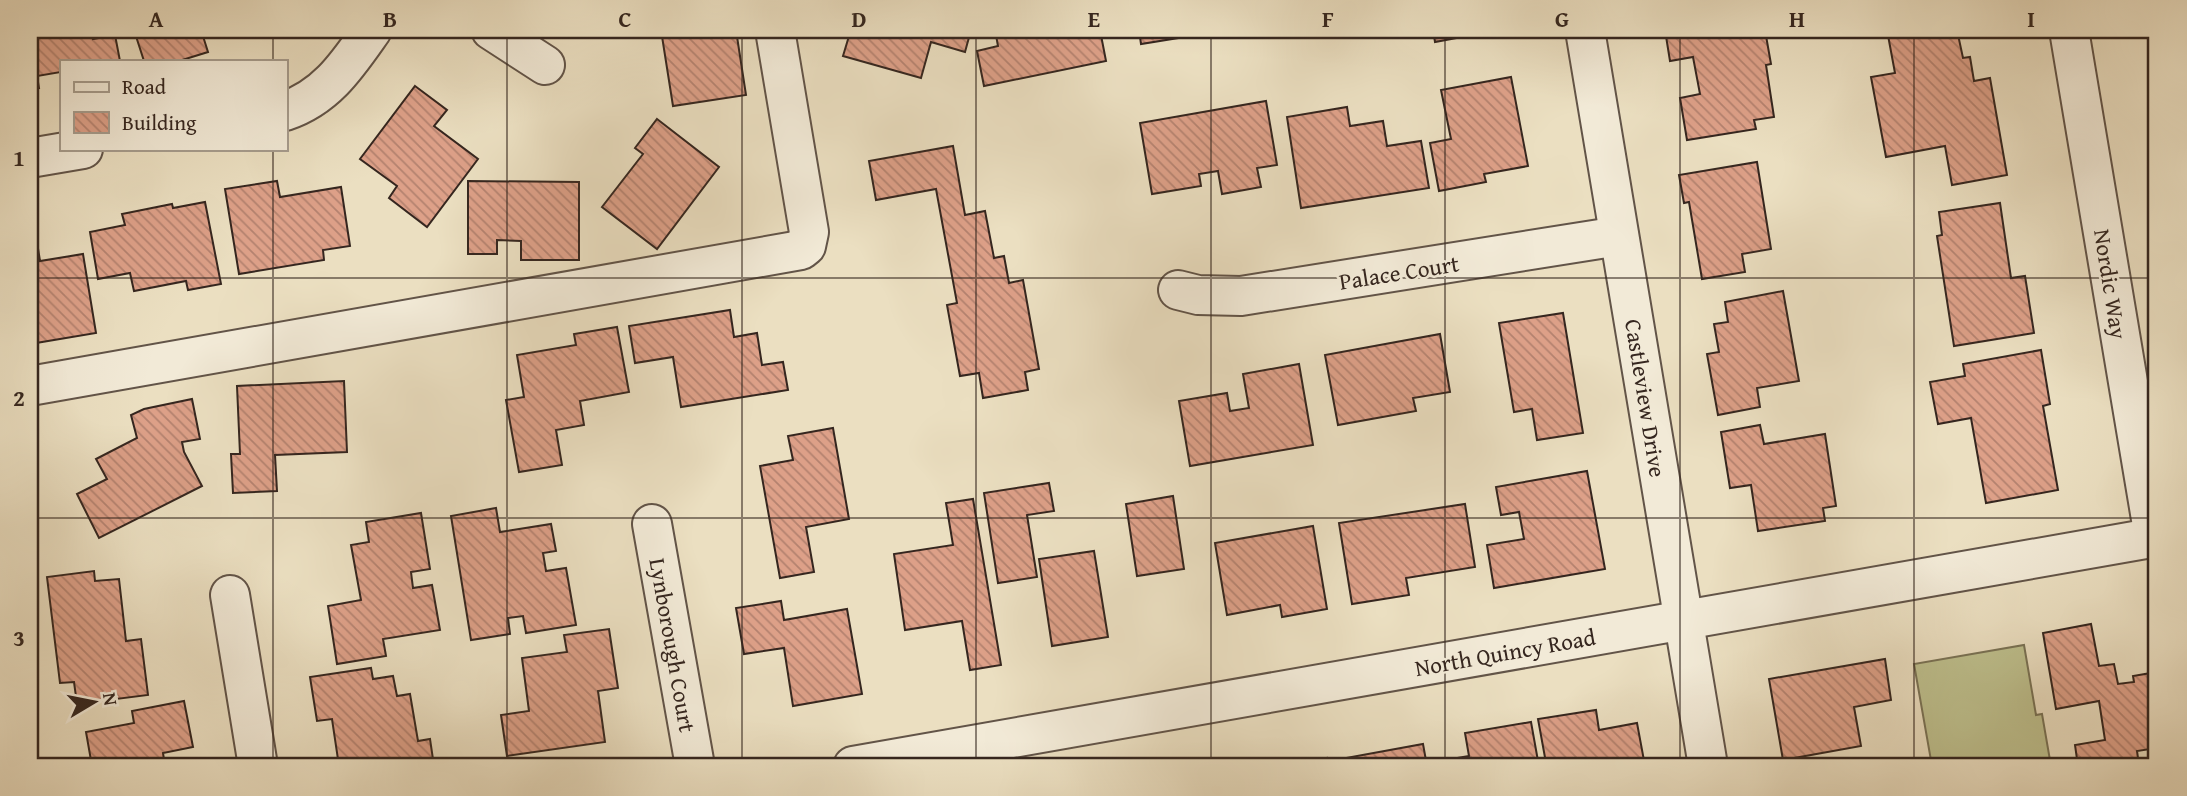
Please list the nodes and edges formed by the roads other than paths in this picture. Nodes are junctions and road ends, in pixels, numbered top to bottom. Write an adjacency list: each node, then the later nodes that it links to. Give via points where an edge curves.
1 (372, 30): 7 (street, via 325,89)
2 (491, 30): 6 (street)
3 (775, 30): 12 (street, via 809,232 801,250)
4 (1584, 30): 10 (street, Castleview Drive)
5 (2069, 30): 14 (street, Nordic Way)
6 (545, 65)
7 (287, 110)
8 (77, 150): 9 (street)
9 (30, 158)
10 (1619, 236): 11 (street, Palace Court, via 1241,296); 16 (street, Castleview Drive)
11 (1178, 290)
12 (30, 386)
13 (652, 524): 18 (street, Lynborough Court)
14 (2155, 537): 16 (street, North Quincy Road)
15 (230, 595): 17 (street)
16 (1683, 621): 19 (street, North Quincy Road); 20 (street, Castleview Drive)
17 (258, 766)
18 (695, 766)
19 (853, 766)
20 (1708, 766)

